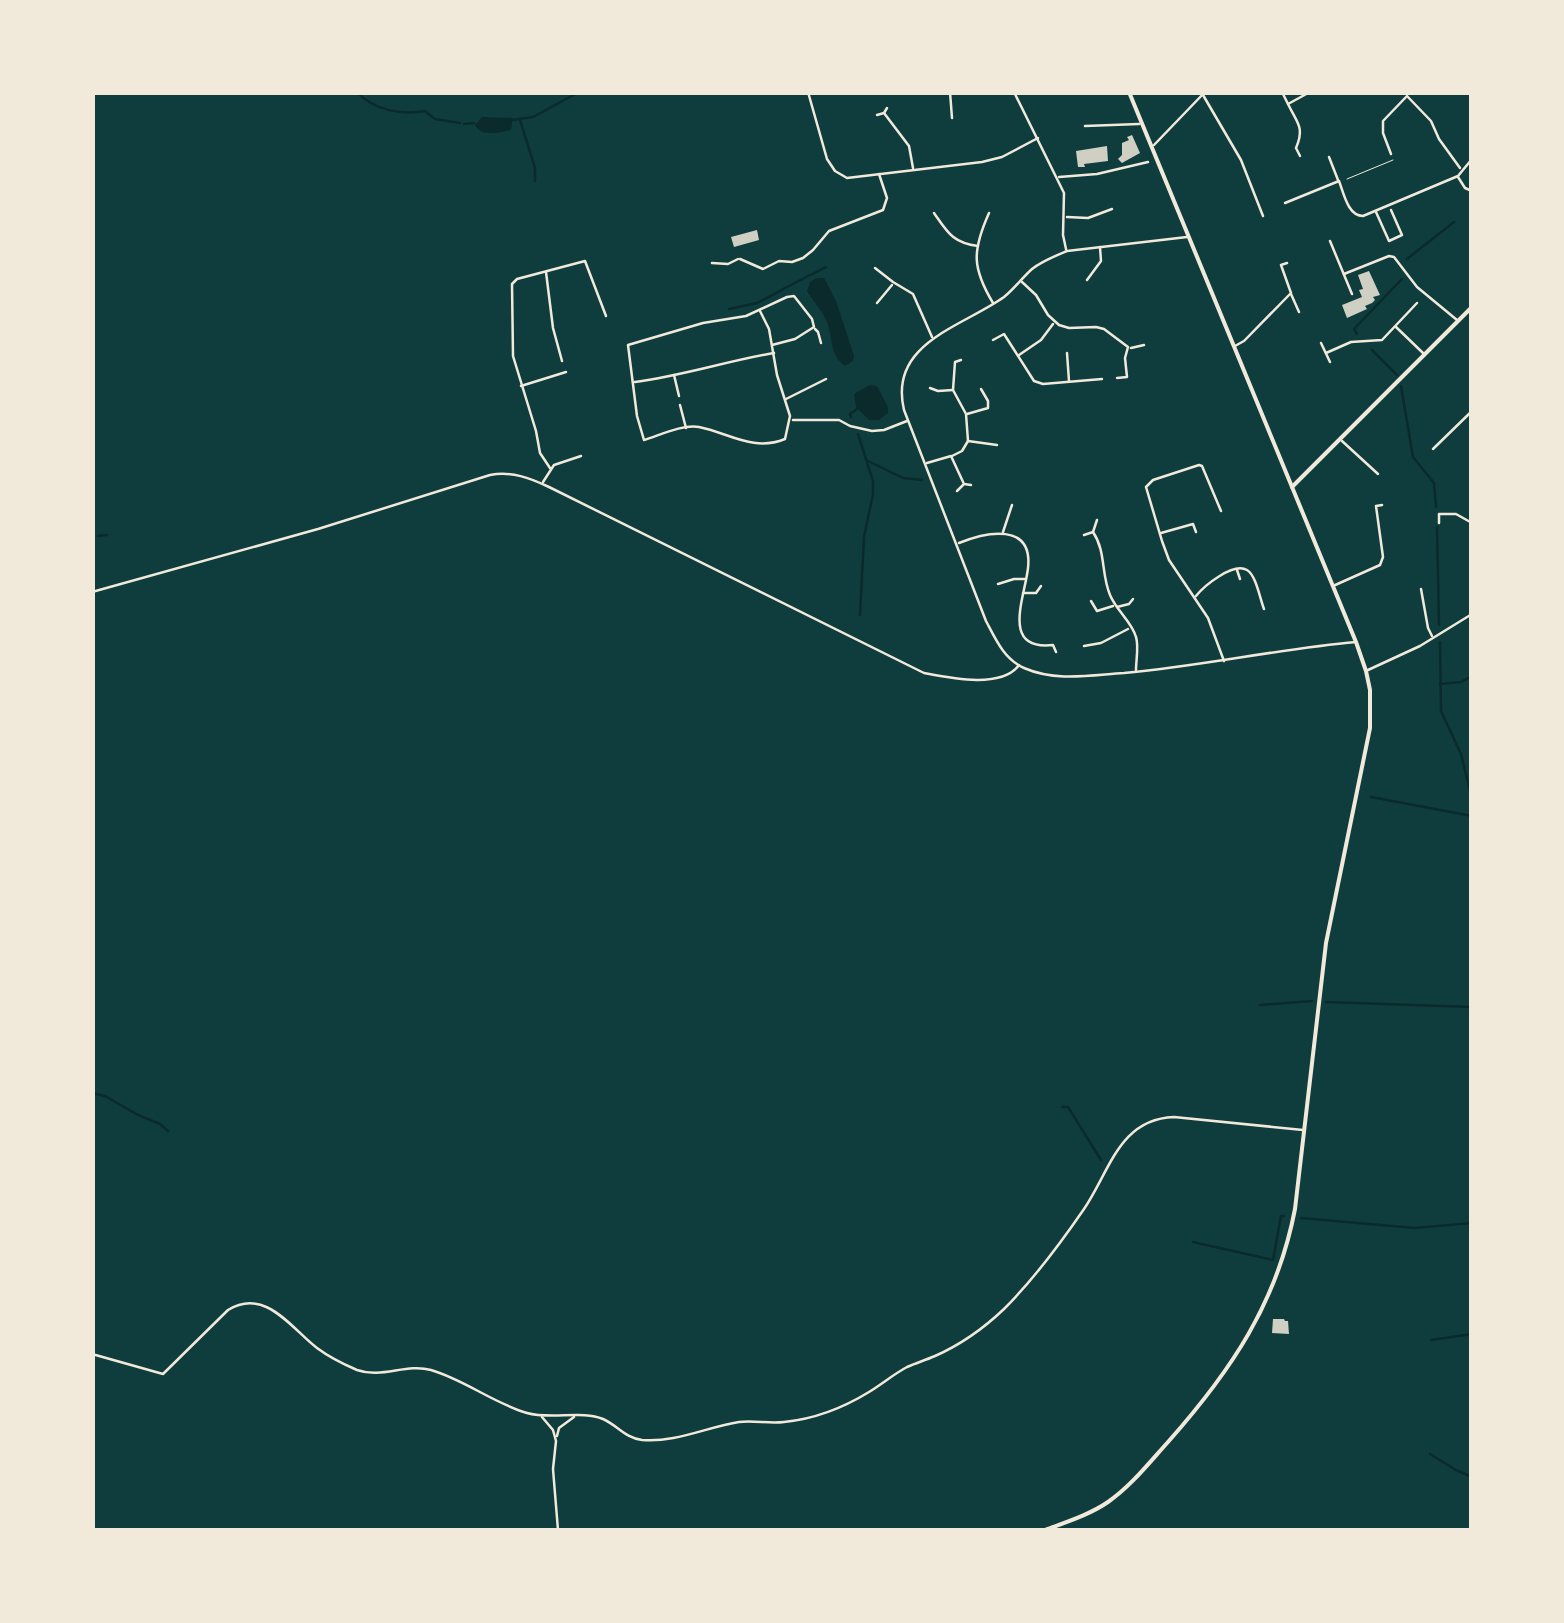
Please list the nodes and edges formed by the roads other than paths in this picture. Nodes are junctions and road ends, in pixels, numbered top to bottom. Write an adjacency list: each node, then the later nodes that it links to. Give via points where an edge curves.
1 (808, 92): 25 (street, via 832,168 847,178)
2 (950, 92): 13 (street)
3 (1014, 92): 16 (street)
4 (1129, 92): 14 (street)
5 (1282, 92): 9 (street)
6 (1310, 92): 9 (street)
7 (1204, 94): 17 (street); 36 (street)
8 (1408, 94): 18 (street, via 1381,126); 23 (street)
9 (1288, 104): 19 (street, via 1300,130)
10 (887, 108): 11 (street)
11 (884, 114): 12 (street); 24 (street, via 909,146)
12 (877, 116)
13 (952, 118)
14 (1142, 124): 15 (street); 17 (street)
15 (1085, 126)
16 (1038, 138): 24 (street, via 992,160); 27 (street)
17 (1152, 147): 40 (street)
18 (1392, 154)
19 (1300, 156)
20 (1329, 157): 28 (street)
21 (1472, 159): 23 (street)
22 (1148, 162): 27 (street)
23 (1461, 169): 26 (street)
24 (913, 170): 25 (street)
25 (879, 174): 48 (street, via 887,198 882,210 829,232 802,258 763,268 740,258)
26 (1458, 176): 29 (street); 32 (street)
27 (1057, 177): 37 (street)
28 (1339, 182): 30 (street); 32 (street, via 1356,216)
29 (1472, 191)
30 (1285, 203)
31 (1112, 209): 37 (street)
32 (1376, 210): 33 (street, via 1389,241 1402,235)
33 (1392, 210)
34 (934, 213): 39 (street)
35 (989, 213): 42 (street)
36 (1263, 216)
37 (1065, 217): 44 (street)
38 (946, 219): 39 (street)
39 (941, 223): 42 (street, via 958,242)
40 (1189, 236): 43 (street); 76 (street)
41 (1330, 242): 51 (street)
42 (978, 246): 59 (street, via 978,275)
43 (1100, 247): 44 (street); 52 (street, via 1100,265)
44 (1066, 251): 53 (street)
45 (1394, 251): 46 (street)
46 (1394, 257): 51 (street); 64 (street)
47 (1287, 262): 55 (street, via 1281,265)
48 (712, 263)
49 (875, 268): 54 (street)
50 (545, 271): 63 (street, via 585,261); 84 (street); 93 (street, via 512,284 512,349)
51 (1344, 274): 56 (street)
52 (1087, 280)
53 (1020, 281): 59 (street); 65 (street)
54 (893, 283): 57 (street); 70 (street, via 912,294)
55 (1291, 292): 62 (street); 76 (street)
56 (1352, 294)
57 (877, 303)
58 (1417, 303): 66 (street)
59 (993, 304): 70 (street)
60 (1472, 307): 64 (street)
61 (760, 311): 68 (street, via 794,296); 74 (street); 91 (street, via 628,345)
62 (1298, 312)
63 (606, 316)
64 (1458, 320): 81 (street)
65 (1055, 322): 77 (street, via 1096,327); 82 (street)
66 (1395, 326): 79 (street, via 1382,340); 81 (street)
67 (1000, 327): 69 (street)
68 (814, 328): 73 (street); 74 (street)
69 (1004, 334): 71 (street); 82 (street)
70 (933, 338): 103 (street, via 900,385)
71 (993, 340)
72 (1321, 343): 79 (street)
73 (821, 344)
74 (772, 345): 80 (street)
75 (1144, 346): 77 (street)
76 (1234, 346): 117 (street)
77 (1128, 347): 88 (street, via 1129,377)
78 (1067, 352): 92 (street)
79 (1326, 352): 85 (street)
80 (774, 353): 87 (street); 98 (street)
81 (1425, 354): 105 (street)
82 (1017, 356): 92 (street, via 1034,381)
83 (960, 360): 96 (street)
84 (562, 361)
85 (1330, 362)
86 (566, 372): 93 (street)
87 (674, 374): 91 (street); 97 (street)
88 (1117, 378)
89 (826, 379): 98 (street)
90 (1102, 379): 92 (street)
91 (634, 382): 104 (street, via 644,440)
92 (1069, 382)
93 (521, 386): 112 (street)
94 (930, 388): 96 (street)
95 (981, 388): 101 (street, via 988,408)
96 (953, 390): 101 (street)
97 (679, 396)
98 (785, 400): 102 (street)
99 (680, 406): 104 (street)
100 (1472, 411): 108 (street)
101 (966, 414): 106 (street)
102 (791, 420): 103 (street, via 839,420 872,431); 104 (street, via 785,439 774,442)
103 (908, 420): 111 (street)
104 (686, 428)
105 (1340, 440): 113 (street); 117 (street)
106 (968, 441): 107 (street); 110 (street)
107 (997, 445)
108 (1433, 448)
109 (582, 456): 112 (street)
110 (951, 456): 111 (street); 115 (street)
111 (925, 464): 132 (street)
112 (550, 468): 114 (street)
113 (1378, 474)
114 (542, 484): 140 (street, via 516,474 490,475); 158 (street, via 924,673 1000,679)
115 (964, 484): 116 (street); 118 (street)
116 (971, 485)
117 (1292, 487): 138 (street)
118 (956, 491)
119 (1012, 505): 127 (street)
120 (1382, 505): 121 (street)
121 (1376, 506): 122 (street); 138 (street, via 1383,562)
122 (1370, 507)
123 (1222, 511): 130 (street, via 1202,466 1153,480 1146,487)
124 (1097, 520): 128 (street)
125 (1439, 523): 126 (street, via 1439,514 1456,514)
126 (1472, 523)
127 (1002, 532): 132 (street); 134 (street, via 1026,550)
128 (1094, 532): 131 (street); 145 (street)
129 (1196, 532): 130 (street, via 1194,524)
130 (1160, 533): 142 (street, via 1169,560)
131 (1084, 535)
132 (956, 544): 158 (street, via 1001,651)
133 (1236, 569): 135 (street); 142 (street); 146 (street, via 1252,574)
134 (1026, 579): 136 (street); 141 (street)
135 (1240, 579)
136 (998, 584)
137 (1041, 586): 141 (street, via 1040,592)
138 (1333, 586): 153 (street)
139 (1421, 589): 152 (street)
140 (92, 592)
141 (1023, 593): 154 (street, via 1018,618 1024,635 1034,644)
142 (1195, 597): 157 (street)
143 (1134, 599): 145 (street)
144 (1091, 601): 145 (street, via 1097,611)
145 (1115, 606): 148 (street)
146 (1264, 609)
147 (1472, 614): 152 (street)
148 (1130, 628): 151 (street); 160 (street, via 1137,638)
149 (1102, 632): 151 (street)
150 (1052, 638): 154 (street)
151 (1107, 638): 155 (street)
152 (1434, 638): 159 (street)
153 (1356, 642): 157 (street); 159 (street)
154 (1053, 645): 156 (street)
155 (1084, 646)
156 (1056, 652)
157 (1224, 661): 160 (street)
158 (1019, 666): 160 (street, via 1052,676)
159 (1366, 671): 161 (street, via 1370,734 1326,943)
160 (1136, 672)
161 (1304, 1130): 164 (street, via 1174,1117 1146,1122 1115,1152 1050,1256 989,1323 835,1410 641,1440 602,1418); 167 (street, via 1288,1244 1241,1349 1126,1488 1093,1511)
162 (92, 1354): 163 (street, via 163,1374 228,1310 255,1304 280,1314 318,1349 354,1369 421,1367)
163 (540, 1416): 164 (street); 165 (street)
164 (575, 1416): 165 (street, via 559,1428)
165 (556, 1441): 166 (street)
166 (558, 1530)
167 (1045, 1530)

